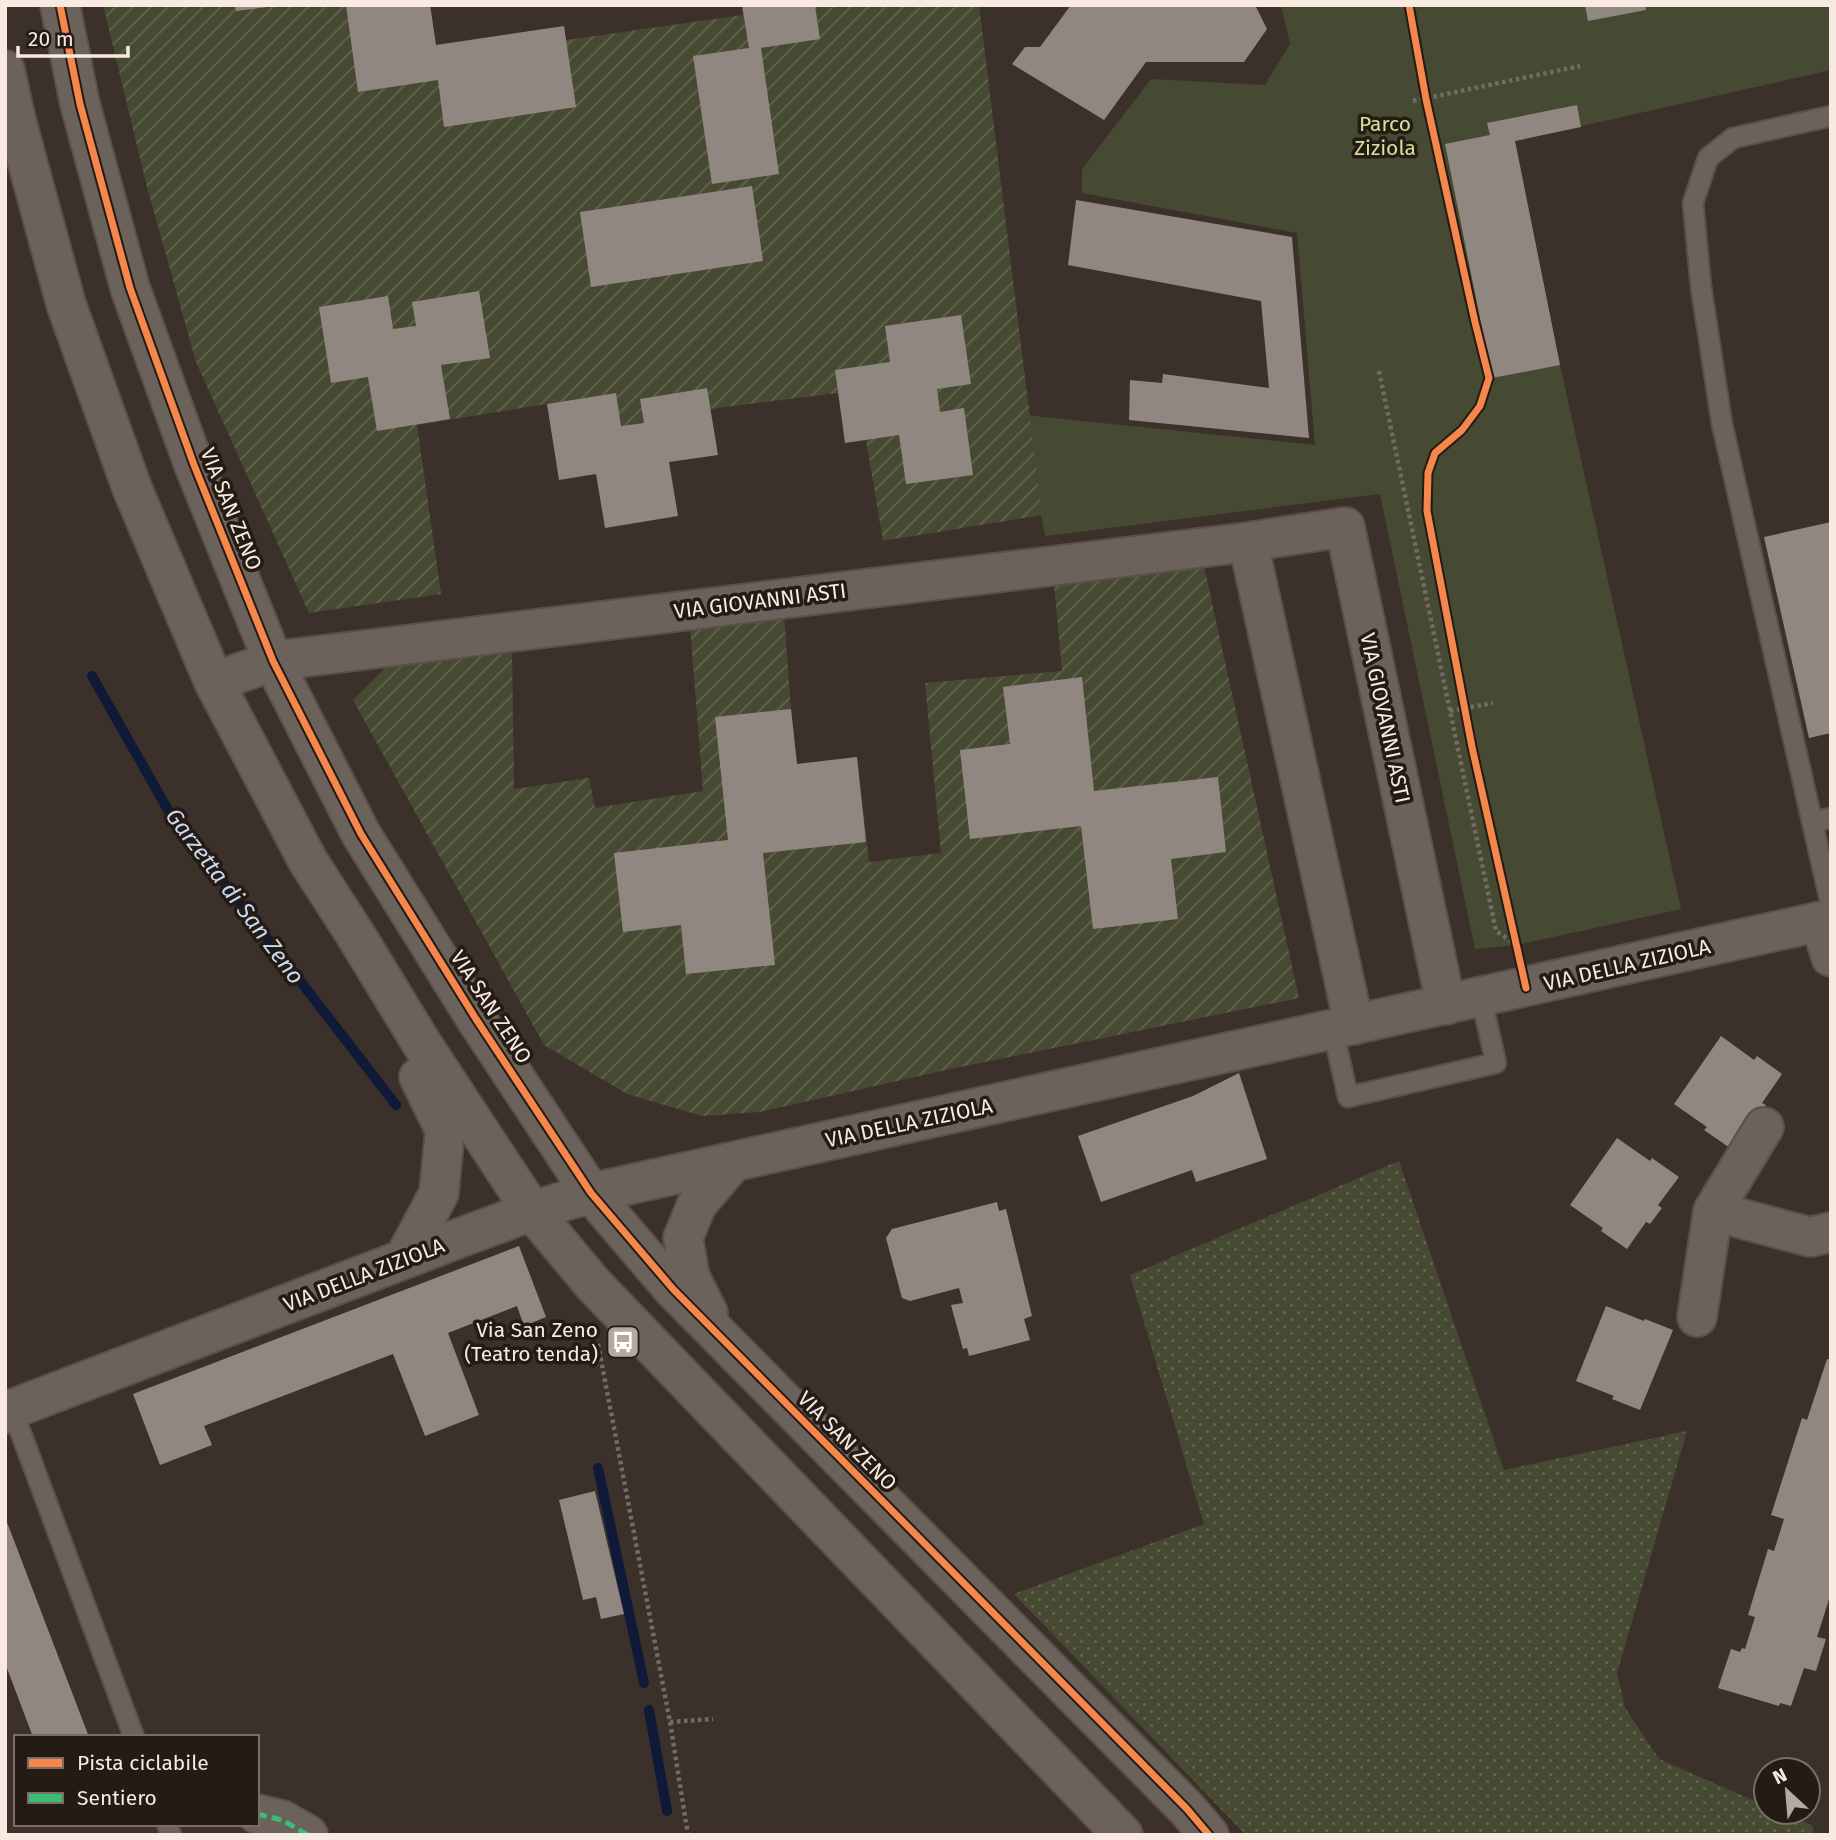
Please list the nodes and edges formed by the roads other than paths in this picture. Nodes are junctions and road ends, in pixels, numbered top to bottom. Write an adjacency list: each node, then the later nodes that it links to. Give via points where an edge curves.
1 (60, 5): 5 (street, VIA SAN ZENO, via 80,104 130,288 194,465)
2 (5, 70): 6 (street, via 66,304 132,488)
3 (1831, 116): 7 (lane, via 1733,138 1708,158 1693,203 1722,424)
4 (1248, 542): 5 (street, VIA GIOVANNI ASTI); 10 (street, VIA GIOVANNI ASTI, via 1345,527); 11 (street)
5 (273, 661): 6 (street); 14 (street, VIA SAN ZENO, via 361,834)
6 (214, 682): 9 (street, via 308,861)
7 (1821, 820): 8 (lane)
8 (1828, 926): 10 (street, VIA DELLA ZIZIOLA)
9 (355, 933): 15 (street); 18 (street, via 367,993 413,1066 445,1130 439,1193)
10 (1464, 1001): 11 (street, VIA DELLA ZIZIOLA); 11 (lane, via 1496,1063 1348,1097)
11 (1343, 1027): 13 (street, VIA DELLA ZIZIOLA)
12 (1764, 1128): 16 (street)
13 (733, 1162): 14 (street, VIA DELLA ZIZIOLA); 20 (street, via 697,1204 682,1238 690,1277)
14 (592, 1193): 15 (street, VIA DELLA ZIZIOLA); 20 (street, VIA SAN ZENO)
15 (532, 1211): 18 (street, VIA DELLA ZIZIOLA); 25 (street, via 593,1284)
16 (1713, 1211): 17 (street, via 1810,1237); 19 (street)
17 (1831, 1233)
18 (404, 1259): 21 (street, VIA DELLA ZIZIOLA)
19 (1697, 1317)
20 (720, 1337): 26 (street, VIA SAN ZENO)
21 (8, 1410): 22 (lane)
22 (133, 1735)
23 (259, 1814): 24 (street, via 282,1820)
24 (308, 1835)
25 (1123, 1835)
26 (1209, 1835)

